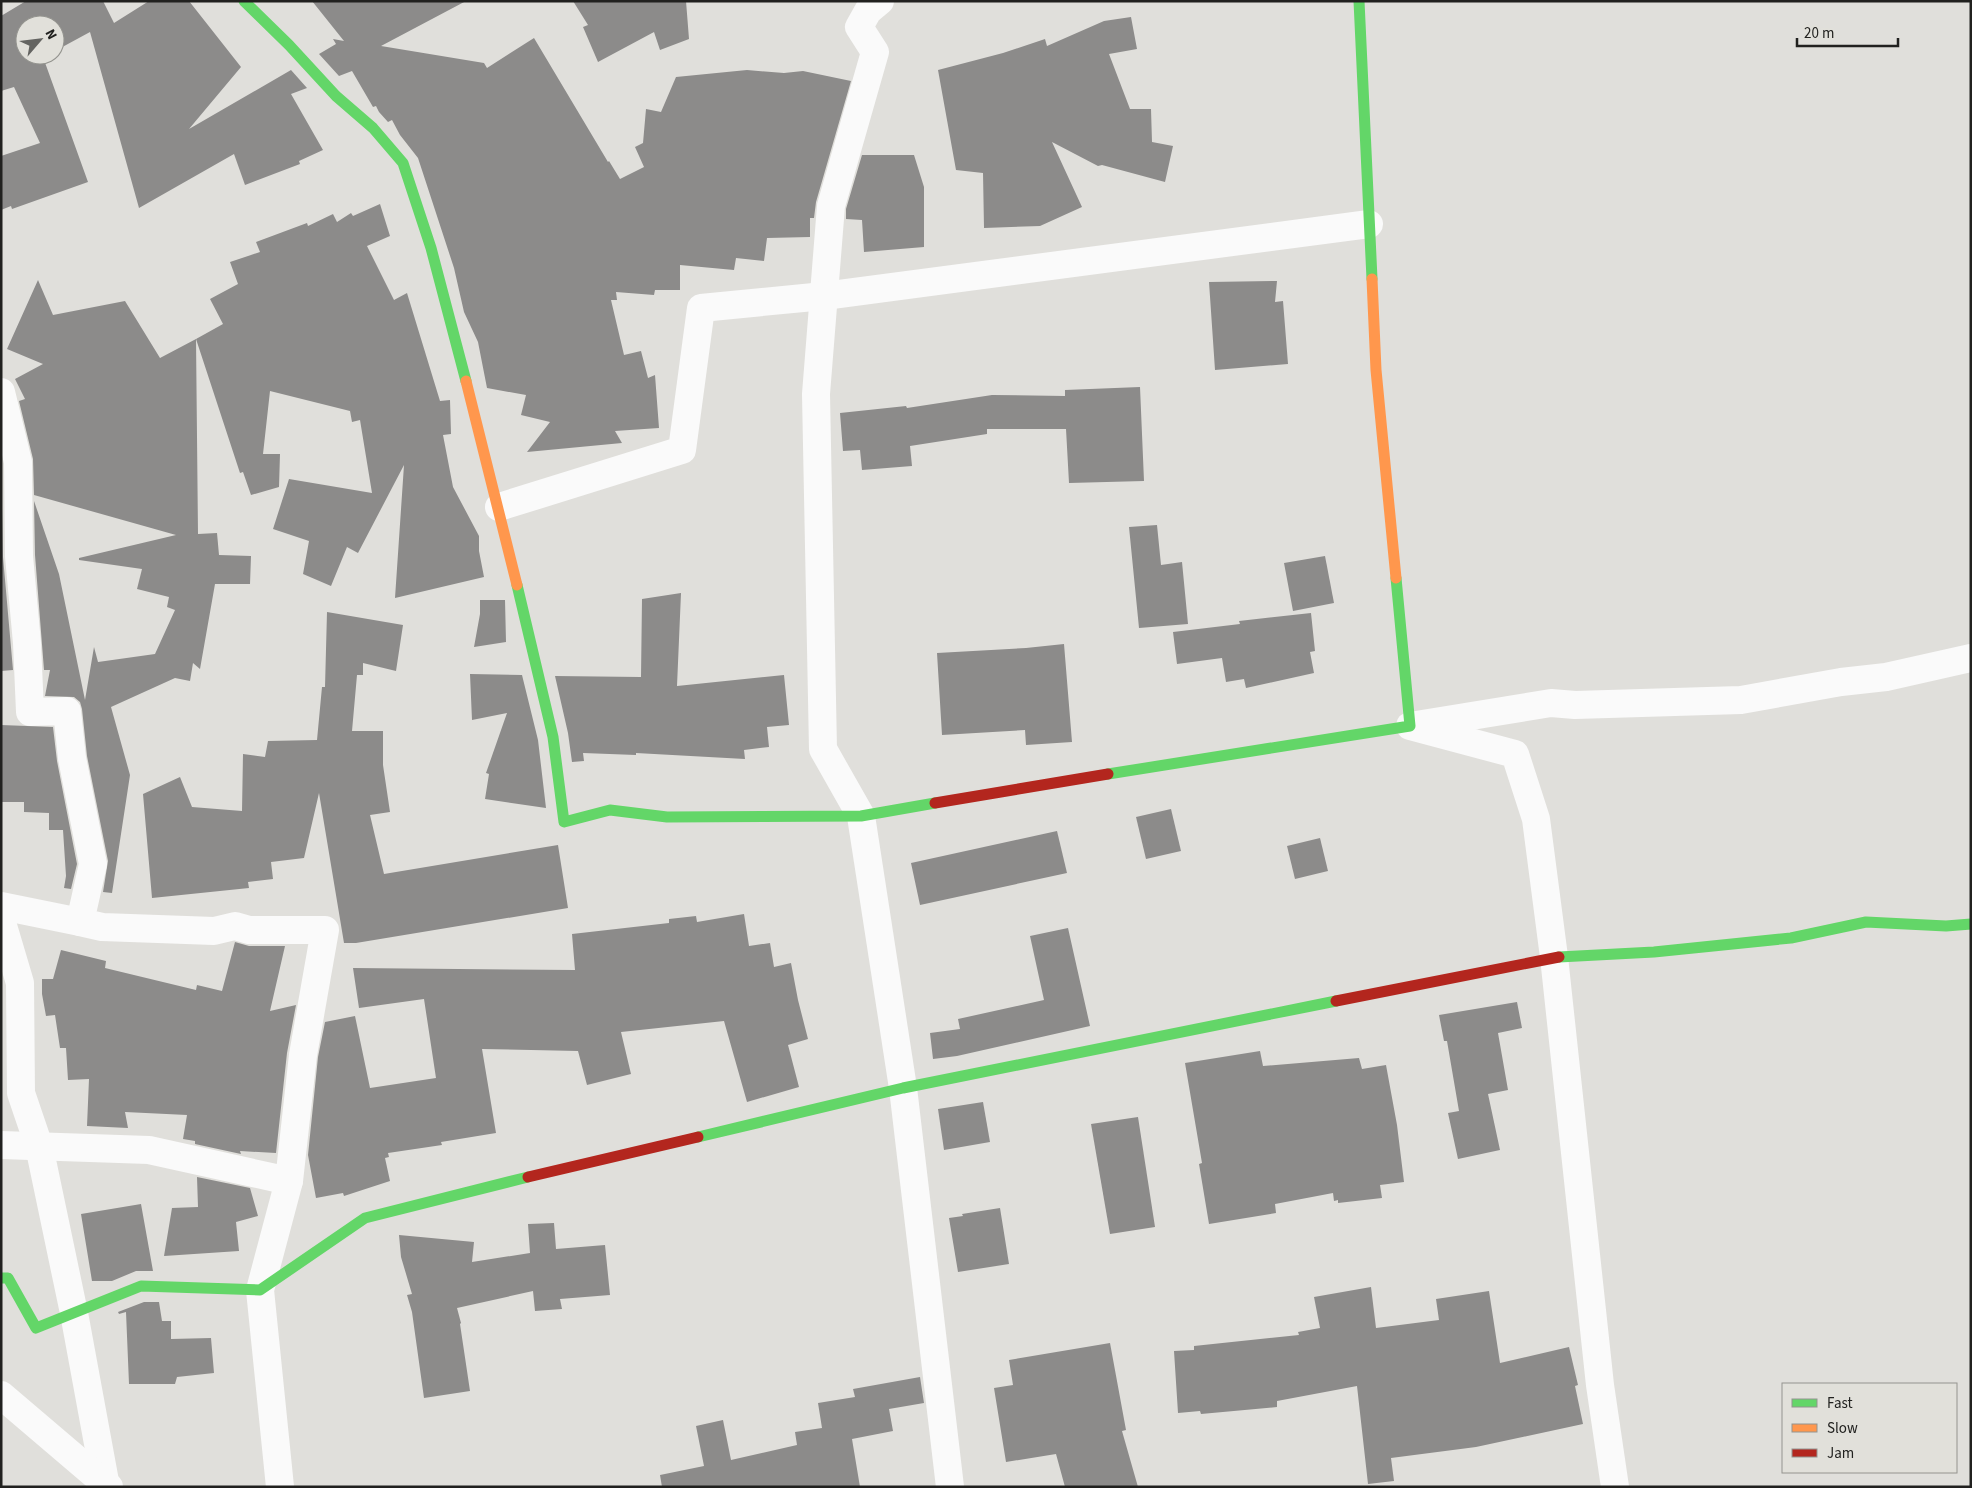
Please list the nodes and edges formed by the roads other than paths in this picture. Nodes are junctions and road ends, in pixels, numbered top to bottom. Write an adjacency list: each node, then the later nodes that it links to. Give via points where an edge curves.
1 (244, 1): 7 (street, via 336,96 373,128 403,163 431,248)
2 (880, 1): 5 (street, via 868,11 858,28 875,52 831,206)
3 (1359, 1): 4 (street)
4 (1369, 224): 5 (street); 9 (street, via 1376,370)
5 (824, 296): 7 (street, via 701,308 682,450); 10 (street, via 816,394 823,749)
6 (1, 392): 13 (street, via 18,462 18,556 30,712 67,711 72,758 93,864)
7 (499, 507): 10 (street, via 553,737 564,822 610,810 667,817)
8 (1971, 658): 9 (street, via 1886,677 1741,700 1551,703)
9 (1410, 726): 10 (street); 15 (street, via 1515,754 1536,819)
10 (861, 816): 16 (street)
11 (1, 906): 13 (street)
12 (1, 919): 18 (street, via 20,983 21,1093)
13 (80, 922): 19 (street, via 102,927 177,930 214,931 235,926 249,930 326,930 303,1055)
14 (1971, 924): 15 (street, via 1866,922 1791,938 1654,952)
15 (1554, 957): 16 (street); 27 (street, via 1600,1385)
16 (903, 1088): 21 (street, via 365,1218); 26 (street)
17 (1, 1145): 18 (street)
18 (40, 1146): 19 (street, via 149,1150); 22 (street)
19 (289, 1180): 21 (street)
20 (1, 1278): 22 (street, via 8,1278 36,1328)
21 (260, 1290): 22 (street, via 141,1286); 25 (street)
22 (74, 1313): 24 (street)
23 (1, 1395): 24 (street)
24 (107, 1486)
25 (280, 1487)
26 (950, 1487)
27 (1615, 1487)

